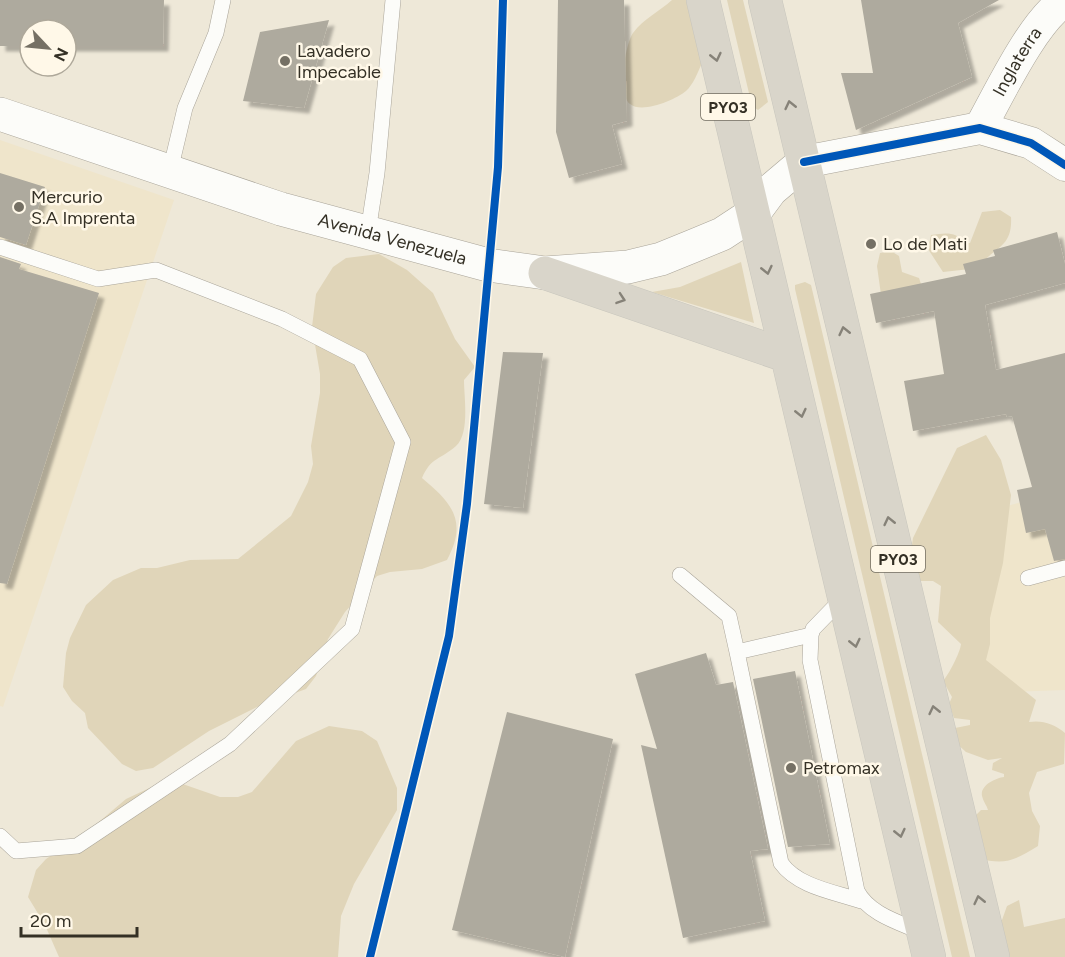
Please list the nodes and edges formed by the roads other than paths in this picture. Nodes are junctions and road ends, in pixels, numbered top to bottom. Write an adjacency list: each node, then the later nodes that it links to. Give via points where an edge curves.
1 (223, 0): 10 (lane, via 216,33 185,108)
2 (393, 0): 12 (lane)
3 (703, 0): 11 (highway, PY03, one-way to 11)
4 (765, 0): 8 (highway, PY03, one-way to 4)
5 (1065, 1): 7 (street, Inglaterra, via 1029,41)
6 (0, 114): 10 (main road, Avenida Venezuela)
7 (980, 128): 8 (street); 9 (street, via 1031,143)
8 (804, 162): 11 (main road, Avenida Venezuela, via 771,190); 25 (highway, PY03, one-way to 8)
9 (1065, 165)
10 (170, 171): 12 (main road, Avenida Venezuela, via 281,209)
11 (754, 213): 14 (main road, Avenida Venezuela, via 722,234 661,259 628,267); 15 (highway, PY03, one-way to 15)
12 (368, 232): 14 (main road, Avenida Venezuela, via 488,265)
13 (0, 246): 22 (lane, via 98,279 156,270 282,319 360,359 403,442 352,629 230,744 77,846 16,851)
14 (545, 273): 15 (highway, one-way to 15)
15 (787, 356): 19 (highway, PY03, one-way to 19)
16 (1065, 568): 18 (lane)
17 (680, 575): 21 (lane, via 729,616)
18 (1028, 578)
19 (844, 597): 20 (lane); 24 (highway, PY03, one-way to 24)
20 (811, 635): 21 (lane); 23 (lane, via 810,660 827,752)
21 (737, 652): 23 (lane, via 781,863 799,879)
22 (0, 836)
23 (861, 901): 24 (lane)
24 (927, 945)
25 (993, 957)

